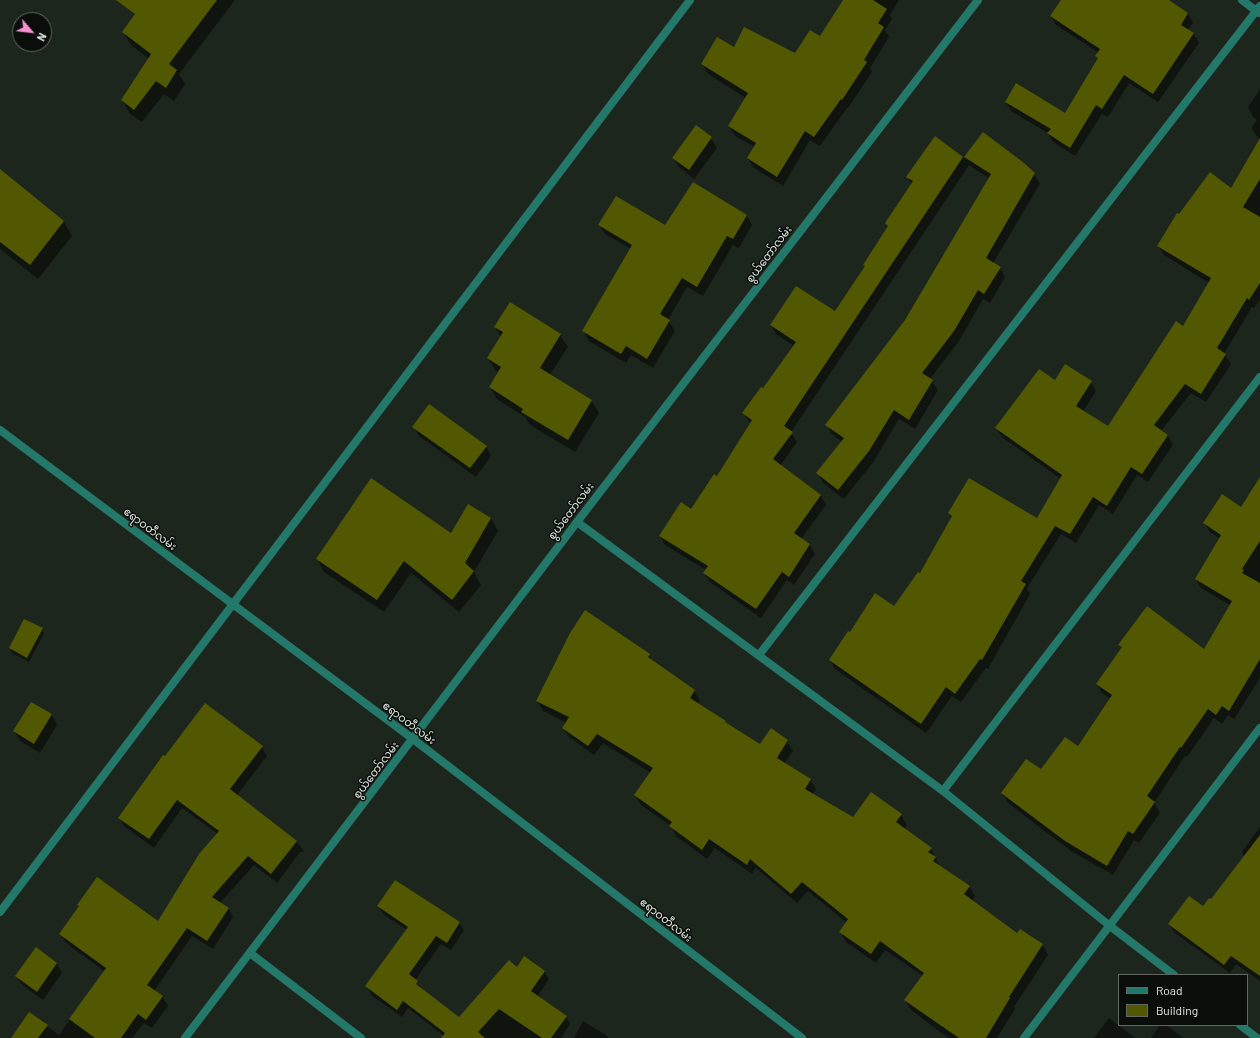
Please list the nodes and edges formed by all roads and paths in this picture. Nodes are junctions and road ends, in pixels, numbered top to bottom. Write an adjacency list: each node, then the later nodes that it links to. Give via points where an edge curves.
1 (690, 0): 8 (street)
2 (978, 0): 7 (street, စွယ်တော်လမ်း)
3 (1242, 0): 4 (street)
4 (1259, 10): 9 (street)
5 (1260, 377): 12 (street)
6 (0, 430): 8 (street, ဧရာဝတီလမ်း)
7 (577, 522): 9 (street); 11 (street, စွယ်တော်လမ်း)
8 (232, 604): 11 (street, ဧရာဝတီလမ်း); 13 (street)
9 (759, 655): 12 (street)
10 (1260, 728): 14 (street)
11 (413, 739): 15 (street, စွယ်တော်လမ်း); 20 (street, ဧရာဝတီလမ်း)
12 (943, 792): 14 (street)
13 (0, 912)
14 (1110, 926): 16 (street); 21 (street)
15 (250, 953): 18 (street, စွယ်တော်လမ်း); 19 (street)
16 (1173, 974)
17 (1241, 1026): 22 (street)
18 (185, 1038)
19 (361, 1038)
20 (802, 1038)
21 (1024, 1038)
22 (1257, 1038)

